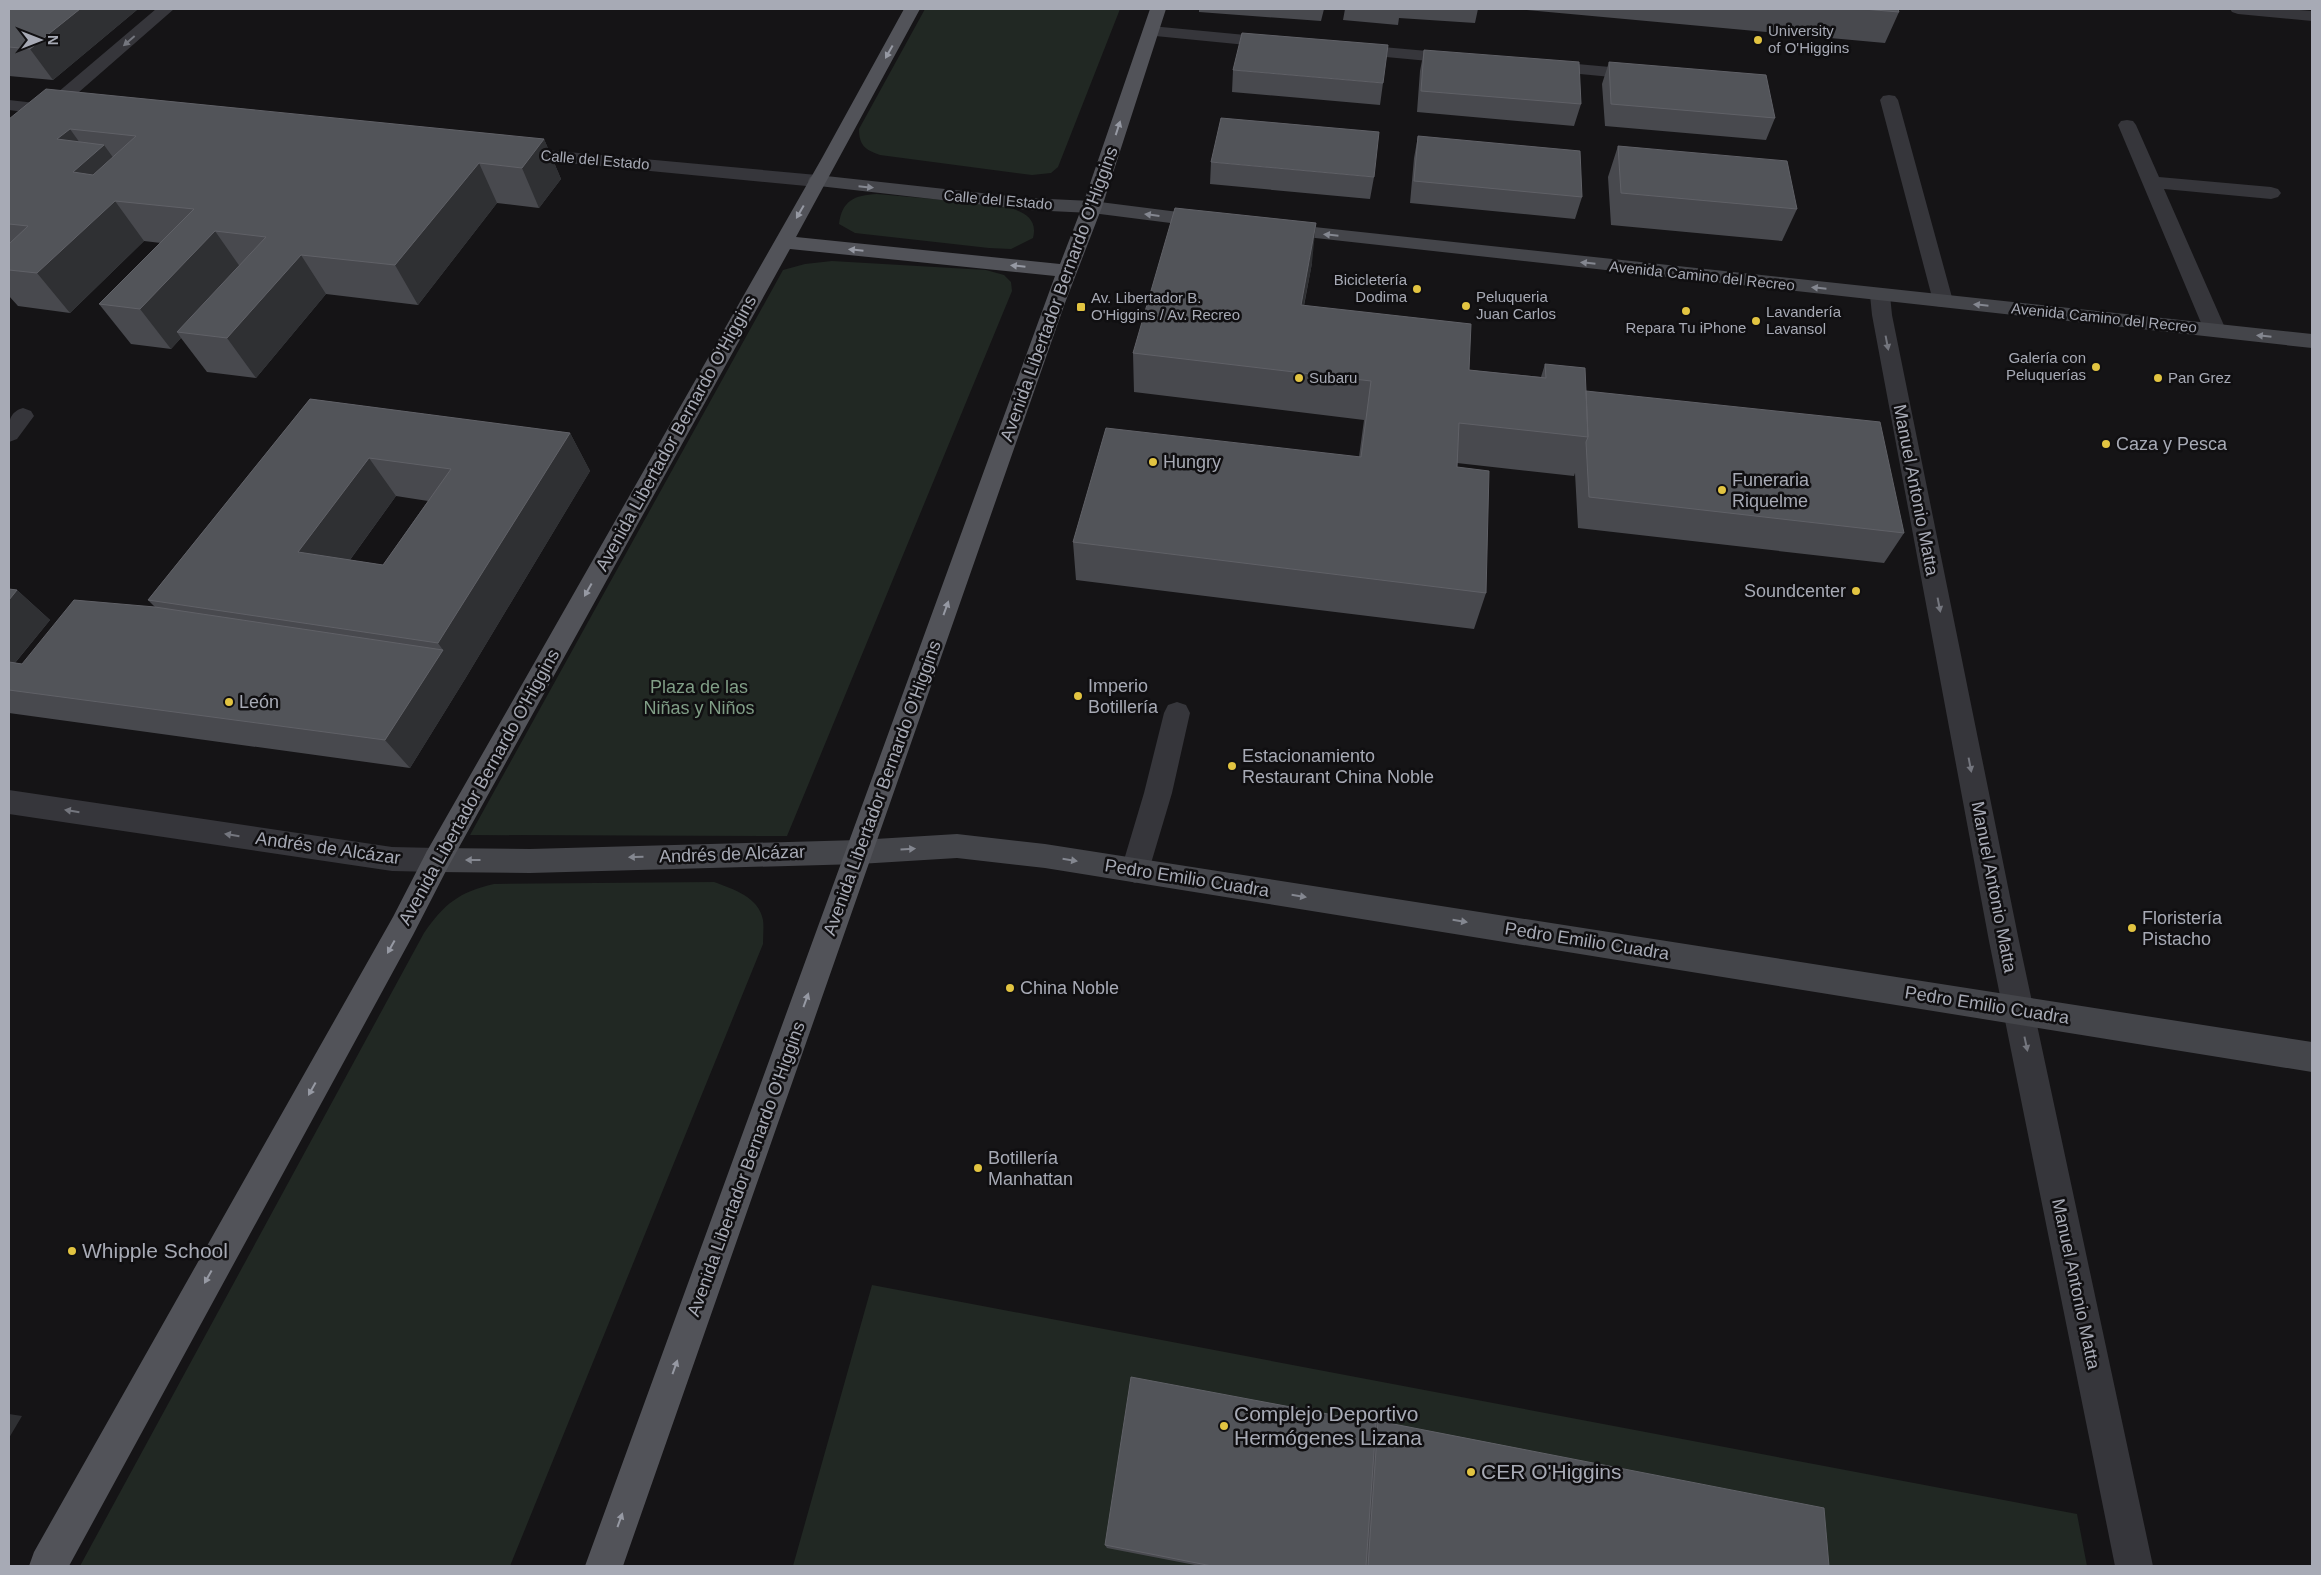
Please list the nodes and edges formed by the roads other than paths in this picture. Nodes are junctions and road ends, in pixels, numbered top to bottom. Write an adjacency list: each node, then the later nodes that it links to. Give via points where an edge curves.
1 (166, 9): 14 (street, one-way to 14)
2 (912, 9): 19 (main road, Avenida Libertador Bernardo O'Higgins, one-way to 19)
3 (1158, 9): 6 (main road, Avenida Libertador Bernardo O'Higgins)
4 (2238, 9): 5 (street)
5 (2311, 19)
6 (1151, 30): 7 (street); 22 (main road, Avenida Libertador Bernardo O'Higgins, one-way to 6)
7 (1290, 44)
8 (1329, 48): 9 (street)
9 (1475, 60)
10 (1523, 64): 11 (street)
11 (1660, 76)
12 (1889, 100): 28 (street)
13 (9, 105): 14 (street)
14 (48, 109): 15 (street); 17 (street)
15 (78, 112)
16 (2127, 125): 20 (street)
17 (9, 139)
18 (493, 151): 19 (street, Calle del Estado)
19 (817, 181): 22 (street, Calle del Estado, one-way to 22, via 1028,204); 25 (main road, Avenida Libertador Bernardo O'Higgins, one-way to 25)
20 (2152, 182): 21 (street); 29 (street)
21 (2271, 193)
22 (1092, 207): 23 (street, one-way to 22); 26 (main road, Avenida Libertador Bernardo O'Higgins)
23 (1225, 224)
24 (1254, 227): 27 (street, Avenida Camino del Recreo, one-way to 24)
25 (783, 242): 26 (main road, one-way to 25); 36 (main road, Avenida Libertador Bernardo O'Higgins, one-way to 36)
26 (1067, 271): 35 (main road, Avenida Libertador Bernardo O'Higgins, one-way to 26)
27 (1880, 295): 28 (street, Avenida Camino del Recreo); 38 (street, Manuel Antonio Matta, one-way to 38, via 1885,334)
28 (1943, 300): 29 (street, Avenida Camino del Recreo, one-way to 28)
29 (2215, 330): 30 (street, Avenida Camino del Recreo, one-way to 29)
30 (2312, 341)
31 (23, 416): 32 (street)
32 (9, 434)
33 (1177, 713): 37 (street, via 1158,794)
34 (9, 802): 36 (street, Andrés de Alcázar, one-way to 34, via 392,859)
35 (859, 852): 36 (street, Andrés de Alcázar, one-way to 36, via 764,852 530,861); 37 (street, Pedro Emilio Cuadra, one-way to 37, via 957,846); 41 (main road, Avenida Libertador Bernardo O'Higgins, one-way to 35)
36 (437, 860): 40 (main road, Avenida Libertador Bernardo O'Higgins, one-way to 40)
37 (1135, 870): 38 (street, Pedro Emilio Cuadra, one-way to 38)
38 (2019, 1010): 39 (street, Pedro Emilio Cuadra); 42 (street, Manuel Antonio Matta, one-way to 42)
39 (2312, 1057)
40 (48, 1566)
41 (604, 1566)
42 (2134, 1566)

